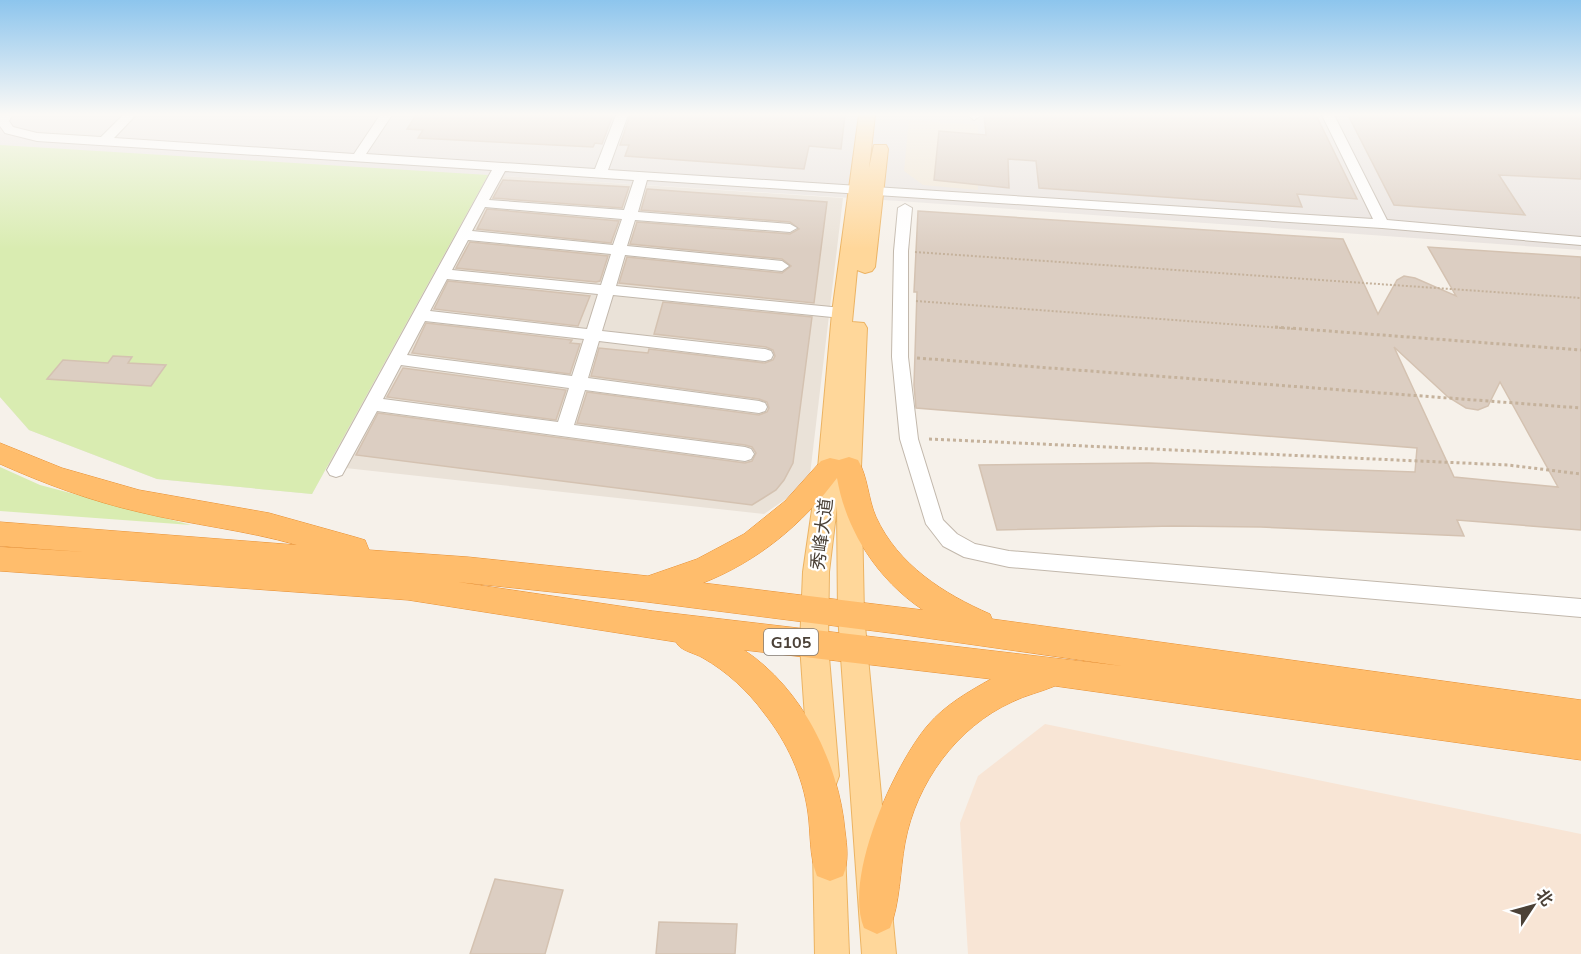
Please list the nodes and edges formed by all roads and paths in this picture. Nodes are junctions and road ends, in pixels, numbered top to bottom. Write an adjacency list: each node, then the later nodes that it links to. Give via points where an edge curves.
1 (409, 160): 6 (street)
2 (605, 160): 7 (street)
3 (868, 160): 9 (main road, 秀峰大道)
4 (874, 160): 9 (main road, 秀峰大道)
5 (1350, 160): 13 (street)
6 (501, 166): 7 (street); 10 (street)
7 (600, 173): 8 (street)
8 (642, 176): 9 (street); 12 (street)
9 (868, 190): 13 (street); 24 (main road, 秀峰大道); 39 (main road, 秀峰大道, via 858,322)
10 (481, 203): 12 (street); 15 (street)
11 (905, 208): 18 (street)
12 (630, 215): 14 (street); 17 (street)
13 (1382, 224): 16 (street)
14 (790, 228)
15 (464, 235): 17 (street); 20 (street)
16 (1581, 241)
17 (619, 250): 19 (street); 21 (street)
18 (901, 250): 22 (path); 23 (street)
19 (782, 266)
20 (443, 274): 21 (street); 25 (street)
21 (607, 290): 24 (street); 26 (street)
22 (1581, 298)
23 (900, 300): 27 (path); 29 (street)
24 (842, 313): 39 (main road, 秀峰大道)
25 (421, 315): 26 (street); 30 (street)
26 (593, 335): 28 (street); 31 (street)
27 (1581, 350)
28 (765, 355)
29 (900, 357): 34 (path); 36 (street)
30 (396, 359): 31 (street); 32 (street)
31 (578, 383): 33 (street); 35 (street)
32 (372, 404): 35 (street); 40 (street)
33 (759, 407)
34 (1581, 408)
35 (564, 430): 38 (street)
36 (909, 439): 41 (path, via 1508,465); 46 (street, via 935,524 950,540 971,551 1009,559)
37 (0, 453): 44 (highway, via 55,477 139,501 269,525)
38 (745, 454)
39 (839, 468): 45 (highway, via 795,510 742,551 697,573); 47 (main road, 秀峰大道, via 816,572); 48 (main road, 秀峰大道); 52 (highway, via 863,522 880,550 903,576 930,598 970,621)
40 (336, 471)
41 (1581, 474)
42 (0, 534): 44 (highway, G105)
43 (0, 559): 49 (highway, G105, via 408,587)
44 (417, 566): 45 (highway, G105)
45 (646, 589): 47 (highway, G105)
46 (1581, 608)
47 (815, 611): 48 (highway, G105); 50 (main road, 秀峰大道)
48 (851, 615): 51 (main road, 秀峰大道); 52 (highway, G105)
49 (653, 625): 50 (highway, G105); 55 (highway, via 699,640 721,652 776,701 801,739 815,773 824,801)
50 (814, 645): 51 (highway, G105); 55 (main road, 秀峰大道)
51 (853, 650): 52 (highway, G105); 56 (main road, 秀峰大道)
52 (1056, 658): 53 (highway, G105); 54 (highway, G105); 56 (highway, via 989,697 948,727 931,746 902,792 891,819)
53 (1581, 716)
54 (1581, 744)
55 (830, 863): 57 (main road, 秀峰大道)
56 (877, 915): 58 (main road, 秀峰大道)
57 (832, 954)
58 (879, 954)

